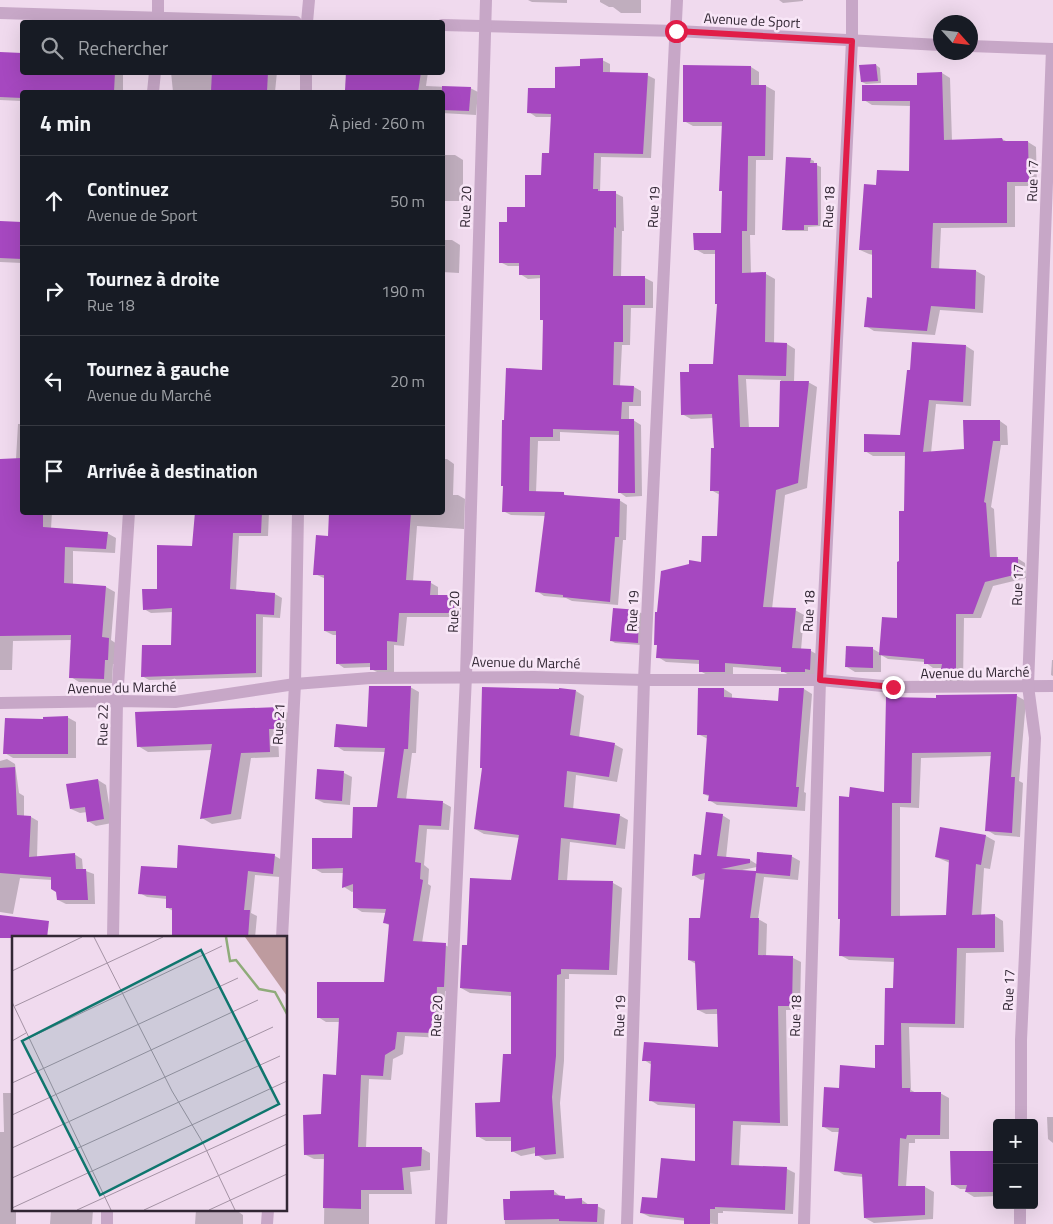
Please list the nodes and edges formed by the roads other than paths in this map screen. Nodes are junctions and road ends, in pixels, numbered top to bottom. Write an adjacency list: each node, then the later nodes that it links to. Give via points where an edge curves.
1 (158, 0): 7 (street)
2 (308, 0): 8 (street)
3 (486, 0): 10 (street, Rue 20)
4 (677, 0): 11 (street, Rue 19)
5 (852, 0): 12 (street, Rue 18)
6 (0, 13): 7 (street)
7 (158, 20)
8 (307, 20)
9 (445, 25): 10 (street, Avenue de Sport)
10 (485, 26): 11 (street, Avenue de Sport); 22 (street, Rue 20)
11 (676, 31): 12 (street, Avenue de Sport); 23 (street, Rue 19)
12 (852, 41): 13 (street, Avenue de Sport); 24 (street, Rue 18)
13 (933, 45)
14 (978, 46): 15 (street)
15 (1053, 49): 26 (street, Rue 17)
16 (155, 75): 18 (street)
17 (306, 75): 19 (street)
18 (153, 90)
19 (306, 90)
20 (129, 515): 28 (street, Rue 22)
21 (298, 515): 25 (street, Rue 21)
22 (466, 676): 23 (street, Avenue du Marché); 25 (street, Avenue du Marché); 34 (street, Rue 20)
23 (644, 680): 24 (street, Avenue du Marché); 35 (street, Rue 19)
24 (820, 680): 26 (street, Avenue du Marché, via 893,687); 36 (street, Rue 18)
25 (295, 684): 28 (street, Avenue du Marché, via 175,702); 31 (street, Rue 21)
26 (1028, 686): 27 (street, Avenue du Marché); 32 (street, Rue 17, via 1035,738 1021,1040)
27 (1053, 686)
28 (118, 701): 29 (street, Avenue du Marché); 30 (street, Rue 22)
29 (0, 703)
30 (113, 936)
31 (282, 936)
32 (1021, 1119)
33 (1020, 1209): 37 (street)
34 (441, 1224)
35 (627, 1224)
36 (804, 1224)
37 (1020, 1224)

